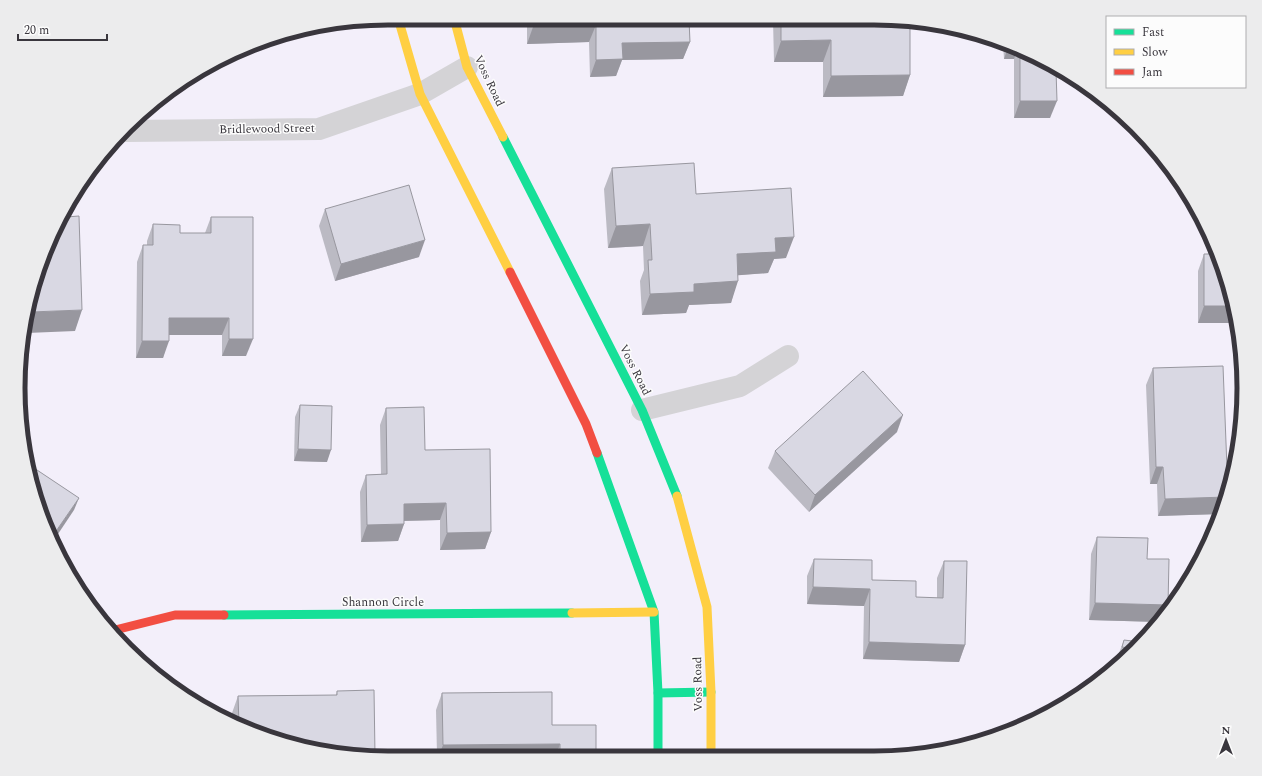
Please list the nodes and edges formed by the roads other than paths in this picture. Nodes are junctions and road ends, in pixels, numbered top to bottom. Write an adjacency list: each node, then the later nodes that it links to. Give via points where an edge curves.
1 (400, 25): 4 (main road)
2 (456, 25): 3 (main road, Voss Road)
3 (468, 68): 4 (street, Bridlewood Street); 7 (main road, Voss Road)
4 (420, 94): 5 (street, Bridlewood Street, via 319,129); 8 (main road, via 586,424)
5 (131, 131)
6 (788, 356): 7 (street, via 740,386)
7 (642, 410): 10 (main road, Voss Road, via 679,500 707,607)
8 (654, 612): 9 (main road, Shannon Circle, via 175,615); 11 (main road)
9 (117, 629)
10 (711, 692): 11 (main road); 13 (main road, Voss Road)
11 (658, 693): 12 (main road)
12 (658, 751)
13 (711, 751)

